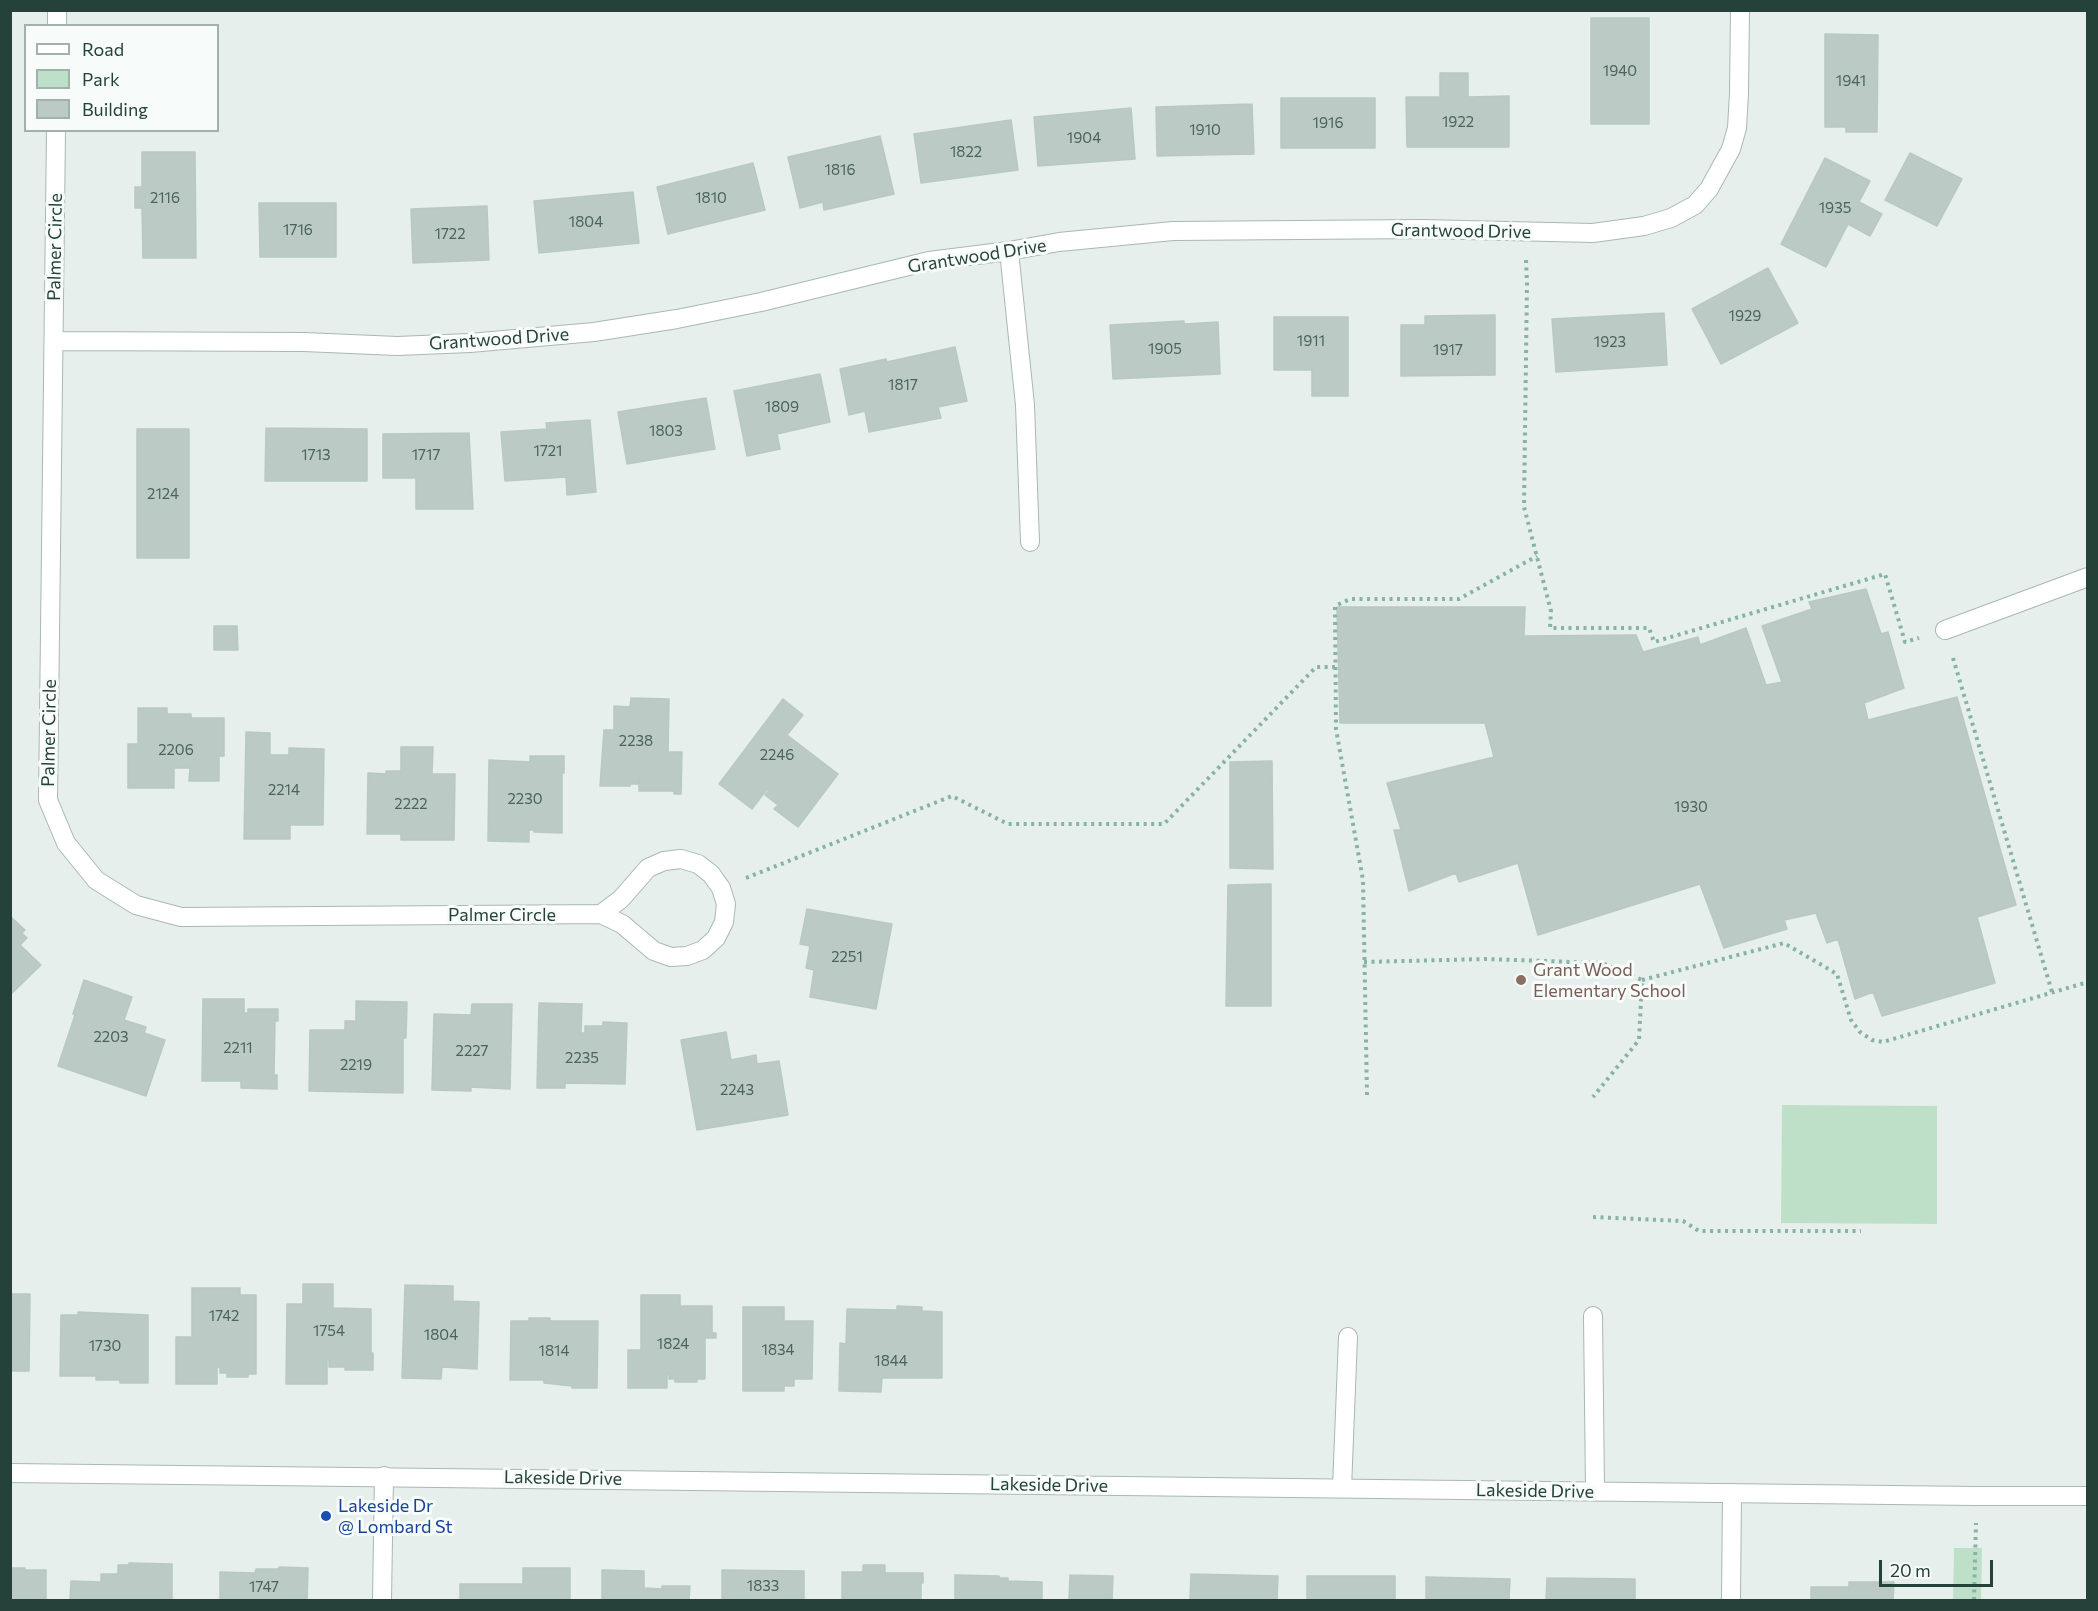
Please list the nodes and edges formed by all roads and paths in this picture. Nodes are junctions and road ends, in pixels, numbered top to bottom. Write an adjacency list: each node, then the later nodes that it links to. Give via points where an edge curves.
1 (1740, 10): 3 (street, Grantwood Drive, via 1737,128 1731,149 1709,189 1695,205 1644,226 1593,233)
2 (56, 132): 5 (street, Palmer Circle)
3 (1524, 232): 4 (street, Grantwood Drive, via 1173,231); 7 (path, via 1527,283 1524,507)
4 (1009, 251): 5 (street, Grantwood Drive, via 929,261 761,303 594,332 470,344); 6 (street, via 1025,405)
5 (54, 341): 12 (street, Palmer Circle, via 48,800 66,843 96,880 136,905 181,917)
6 (1030, 542)
7 (1537, 556): 9 (path, via 1551,611 1550,628 1649,628 1654,642 1885,574 1905,642); 10 (path, via 1459,599 1350,599 1335,606)
8 (2088, 577): 9 (street)
9 (1945, 630): 16 (path)
10 (1335, 667): 11 (path, via 1316,667 1164,824 1008,824 952,796); 13 (path, via 1336,729 1363,880)
11 (721, 888): 12 (street, via 698,864 664,861 648,868 621,899); 12 (street, Palmer Circle, via 726,904 724,922 716,938 703,950 687,956 671,957 654,951 622,924)
12 (601, 914)
13 (1364, 962): 14 (path, via 1486,959 1602,963); 17 (path)
14 (1642, 980): 16 (path, via 1784,943 1837,974 1851,1020 1860,1032 1883,1042); 18 (path, via 1639,1040)
15 (2088, 982): 16 (path)
16 (2052, 992)
17 (1367, 1095)
18 (1593, 1097)
19 (1593, 1217): 20 (path, via 1683,1221 1699,1231)
20 (1861, 1231)
21 (1593, 1316): 26 (street)
22 (1348, 1337): 25 (street)
23 (10, 1473): 24 (street, Lakeside Drive)
24 (384, 1476): 25 (street, Lakeside Drive); 30 (street)
25 (1342, 1488): 26 (street, Lakeside Drive)
26 (1595, 1491): 27 (street, Lakeside Drive)
27 (1732, 1493): 29 (street, Lakeside Drive); 31 (street)
28 (2088, 1496): 29 (street, Lakeside Drive)
29 (1976, 1497): 32 (path)
30 (382, 1600)
31 (1731, 1600)
32 (1974, 1600)

